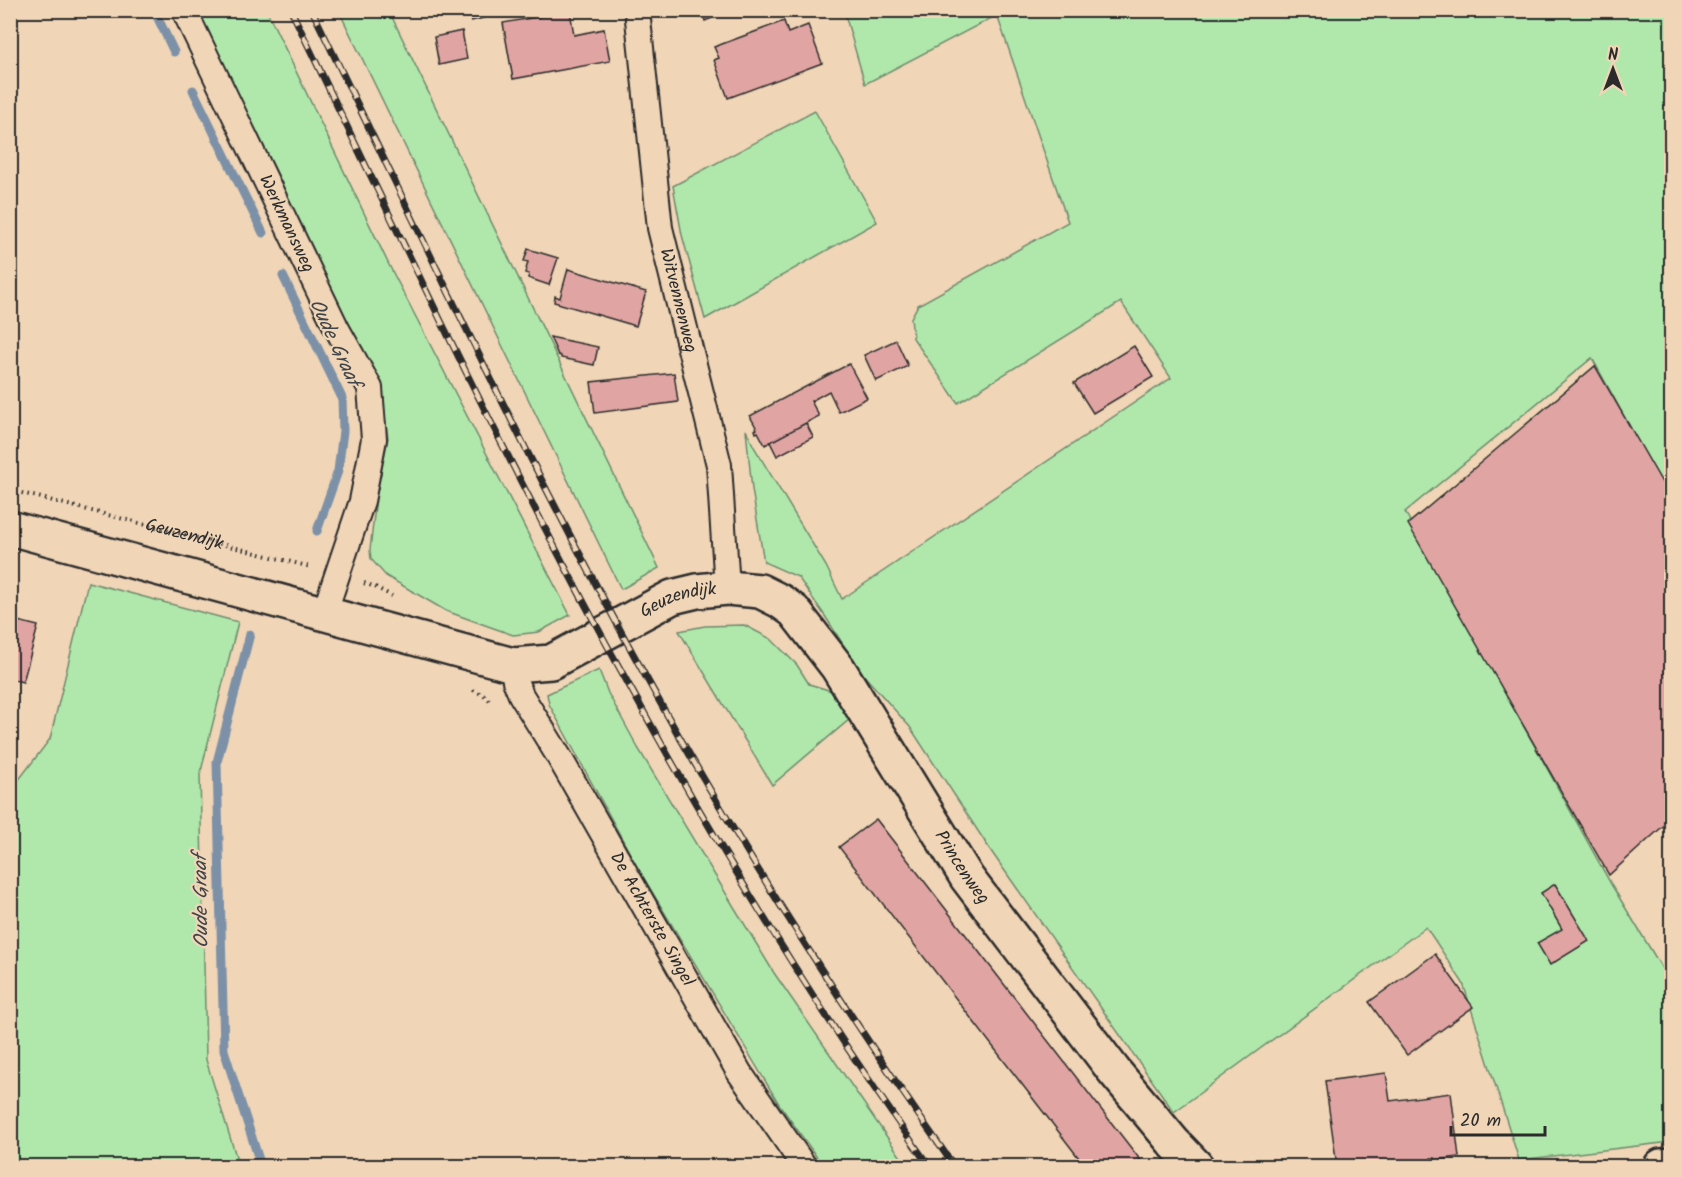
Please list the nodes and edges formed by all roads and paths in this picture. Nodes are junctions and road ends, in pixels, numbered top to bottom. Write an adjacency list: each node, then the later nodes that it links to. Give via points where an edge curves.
1 (183, 10): 5 (street, Werkmansweg, via 336,327 370,388 374,440 362,501)
2 (637, 10): 6 (street, Witvennenweg, via 660,228 719,465)
3 (10, 490): 5 (path, Geuzendijk)
4 (10, 528): 8 (main road, Geuzendijk)
5 (338, 574): 7 (path, Geuzendijk); 8 (street, Werkmansweg)
6 (727, 588): 9 (main road, Geuzendijk, via 672,597 551,662); 12 (main road, Princenweg, via 760,591 794,610 838,668 967,878 1114,1071)
7 (394, 597)
8 (324, 614): 9 (main road, Geuzendijk)
9 (513, 665): 11 (street, De Achterste Singel, via 521,695 738,1072)
10 (1671, 1165): 13 (main road)
11 (804, 1167)
12 (1196, 1167)
13 (1661, 1167)

